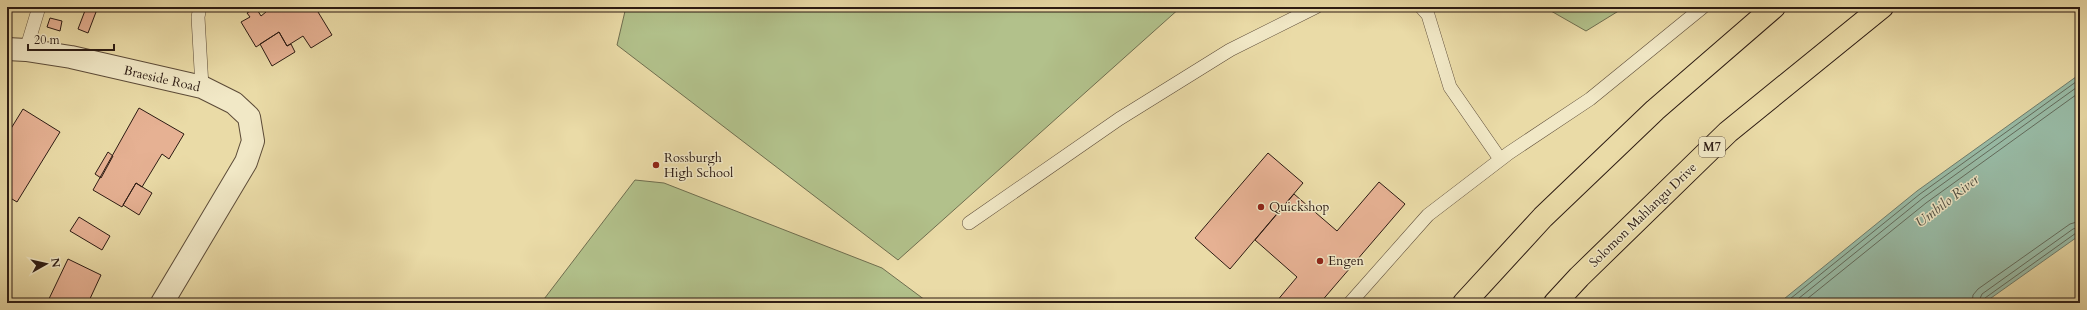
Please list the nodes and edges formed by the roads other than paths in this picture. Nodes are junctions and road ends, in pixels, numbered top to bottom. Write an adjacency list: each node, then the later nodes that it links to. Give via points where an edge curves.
1 (39, 7): 8 (lane)
2 (200, 7): 9 (lane, via 198,17)
3 (1316, 7): 11 (lane, via 1230,50 1119,119)
4 (1421, 7): 10 (lane, via 1428,16 1450,87)
5 (1703, 7): 10 (lane, via 1590,99)
6 (1774, 7): 14 (highway, via 1655,110 1543,217)
7 (1882, 7): 15 (highway, Solomon Mahlangu Drive / M7, via 1728,132)
8 (17, 50): 9 (street, Braeside Road, via 71,57)
9 (202, 87): 12 (street, Braeside Road, via 234,103 249,117 253,141 246,162)
10 (1500, 160): 13 (lane, via 1428,215)
11 (969, 223)
12 (162, 303)
13 (1350, 303)
14 (1464, 303)
15 (1555, 303)

